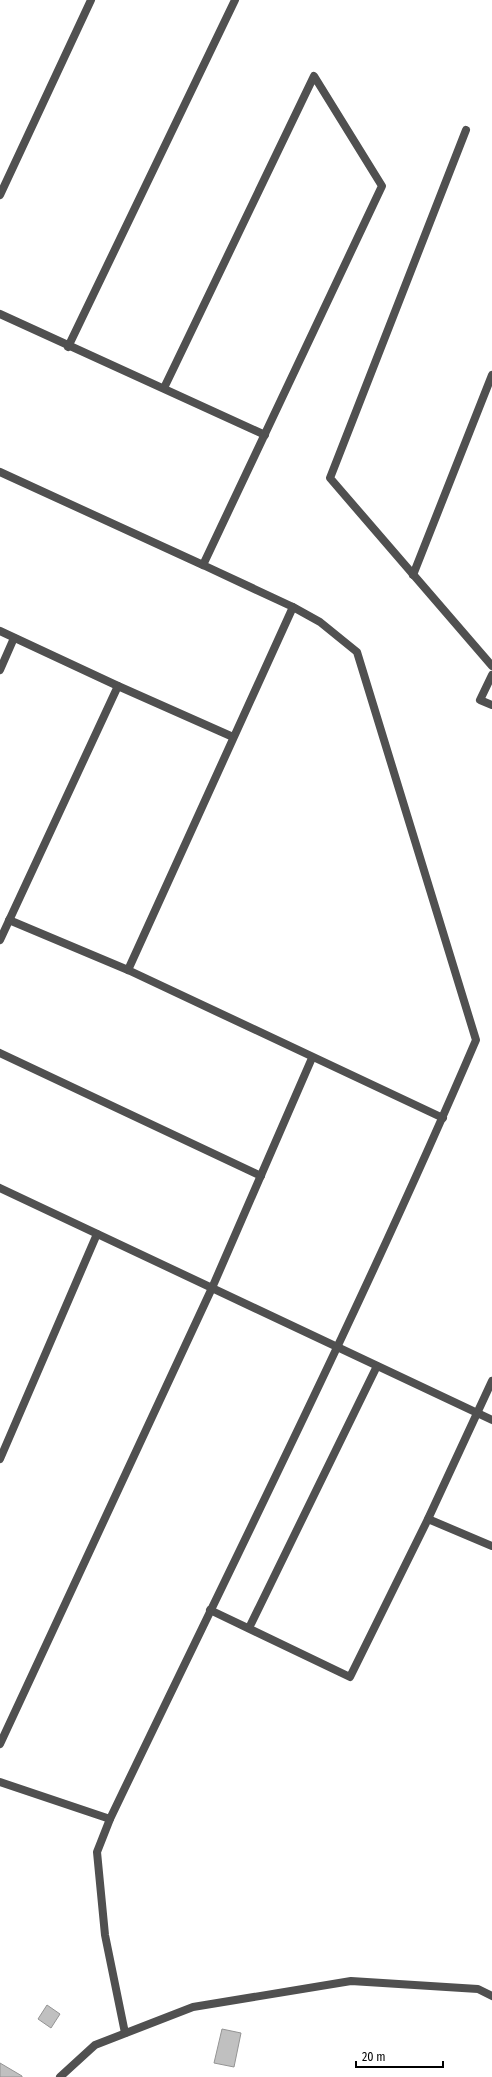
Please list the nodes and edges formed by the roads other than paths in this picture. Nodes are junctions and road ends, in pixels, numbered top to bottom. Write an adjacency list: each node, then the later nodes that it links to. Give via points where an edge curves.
1 (91, 0): 4 (street)
2 (235, 0): 7 (street)
3 (466, 130): 13 (street, via 330,478)
4 (4, 178): 5 (street)
5 (0, 195)
6 (0, 314): 7 (street)
7 (68, 347): 9 (street)
8 (492, 375): 13 (street)
9 (164, 388): 10 (street); 10 (street, via 314,76 382,186)
10 (265, 435): 12 (street)
11 (0, 472): 12 (street)
12 (203, 565): 14 (street)
13 (412, 576): 17 (street)
14 (293, 607): 22 (street); 28 (street, via 320,622 357,652 476,1040)
15 (0, 631): 16 (street)
16 (14, 638): 18 (street); 20 (street)
17 (492, 666)
18 (0, 670)
19 (492, 675): 21 (street, via 480,700)
20 (118, 686): 22 (street); 23 (street)
21 (492, 706)
22 (234, 737): 25 (street)
23 (9, 920): 24 (street); 25 (street)
24 (0, 940)
25 (128, 970): 27 (street)
26 (0, 1053): 29 (street)
27 (312, 1058): 28 (street); 29 (street)
28 (443, 1118): 33 (street)
29 (261, 1176): 32 (street)
30 (1, 1191): 31 (street)
31 (97, 1234): 32 (street); 38 (street)
32 (212, 1288): 33 (street); 43 (street)
33 (337, 1347): 34 (street); 41 (street)
34 (377, 1366): 36 (street); 42 (street)
35 (492, 1381): 36 (street)
36 (477, 1413): 37 (street); 39 (street)
37 (492, 1420)
38 (0, 1459)
39 (428, 1519): 40 (street); 42 (street, via 350,1677)
40 (492, 1546)
41 (210, 1610): 42 (street); 45 (street)
42 (249, 1628)
43 (0, 1744)
44 (0, 1782): 45 (street)
45 (110, 1819): 47 (street, via 97,1852 105,1935)
46 (492, 1996): 47 (street, via 478,1989 351,1981 193,2007)
47 (125, 2033): 48 (street, via 95,2045)
48 (60, 2077)

